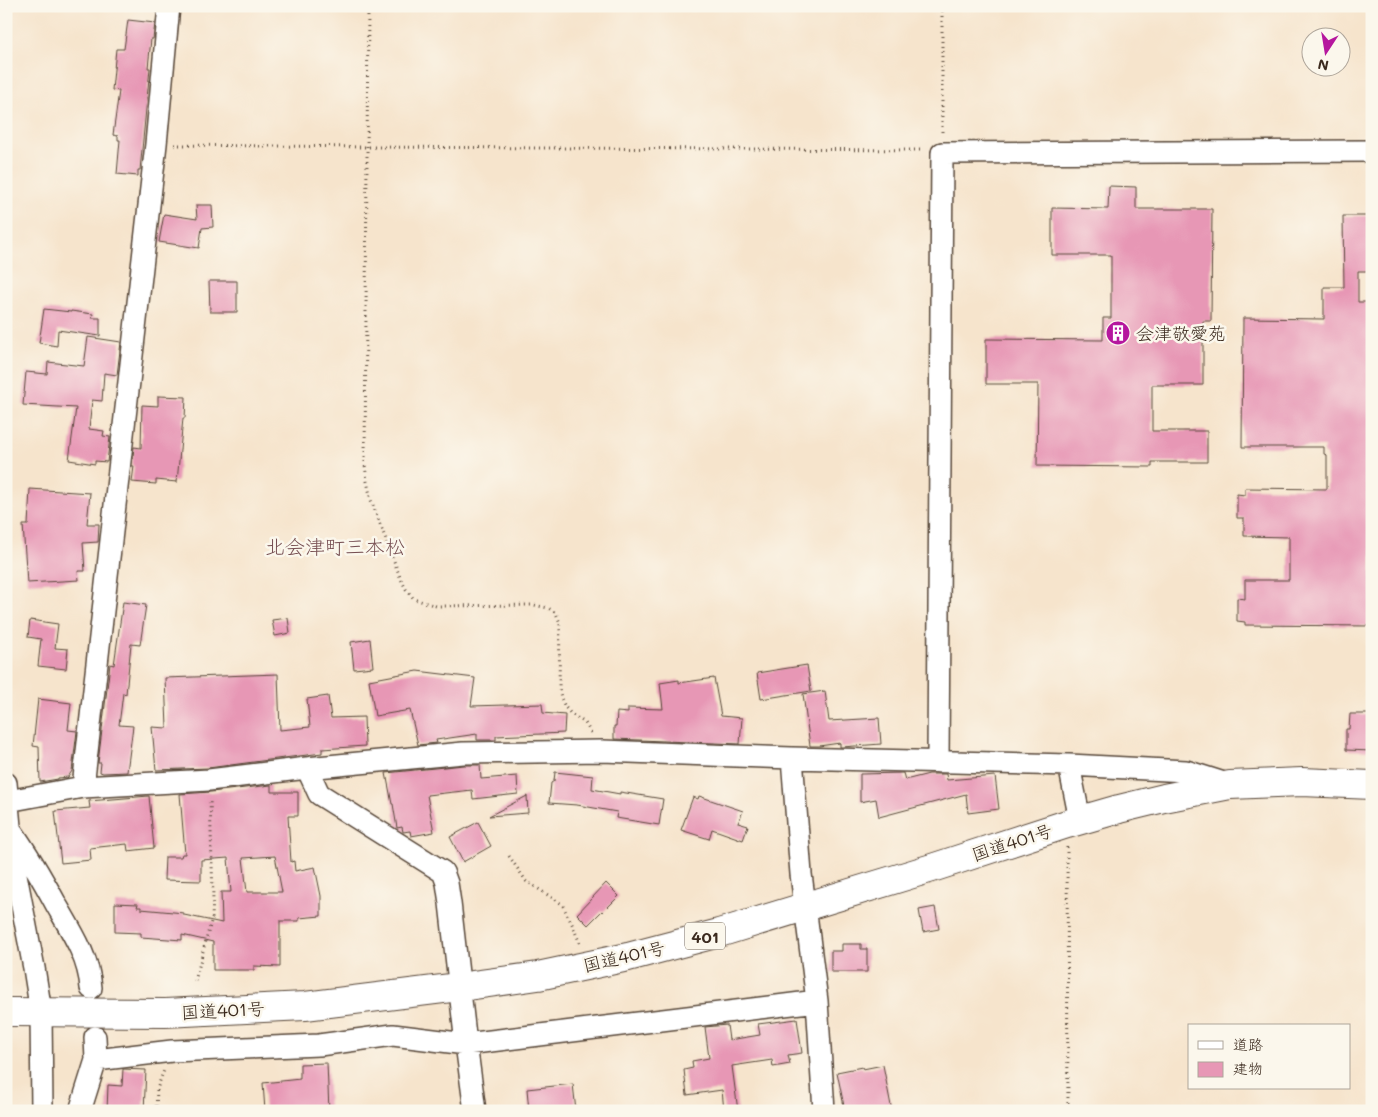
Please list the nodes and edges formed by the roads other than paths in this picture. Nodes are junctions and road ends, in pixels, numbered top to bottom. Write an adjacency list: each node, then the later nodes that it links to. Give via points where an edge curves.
1 (169, 6): 9 (street)
2 (1372, 151): 4 (street, via 942,153)
3 (792, 758): 4 (street); 6 (street, via 602,751 463,753); 13 (street)
4 (938, 762): 5 (street)
5 (1068, 765): 8 (street, via 1186,771); 11 (street)
6 (307, 768): 9 (street, via 209,780); 14 (street, via 319,794 443,872 450,903)
7 (1372, 784): 8 (highway, 国道401号 / 401, via 1302,782)
8 (1230, 786): 11 (highway, 国道401号 / 401, via 1164,798)
9 (83, 787): 10 (street)
10 (7, 792): 12 (street)
11 (1074, 822): 13 (highway, 国道401号 / 401)
12 (10, 829): 15 (street, via 30,857 79,944 90,974); 17 (street, via 34,968)
13 (804, 906): 14 (highway, 国道401号 / 401, via 628,957 538,976); 16 (street)
14 (459, 987): 17 (highway, 国道401号 / 401, via 305,1006 165,1013); 19 (street)
15 (91, 988)
16 (817, 1001): 19 (street); 24 (street)
17 (23, 1012): 21 (street)
18 (95, 1037): 20 (street)
19 (466, 1044): 20 (street, via 393,1034 319,1045 172,1051); 23 (street)
20 (96, 1060): 22 (street)
21 (42, 1111)
22 (80, 1111)
23 (475, 1111)
24 (824, 1111)

